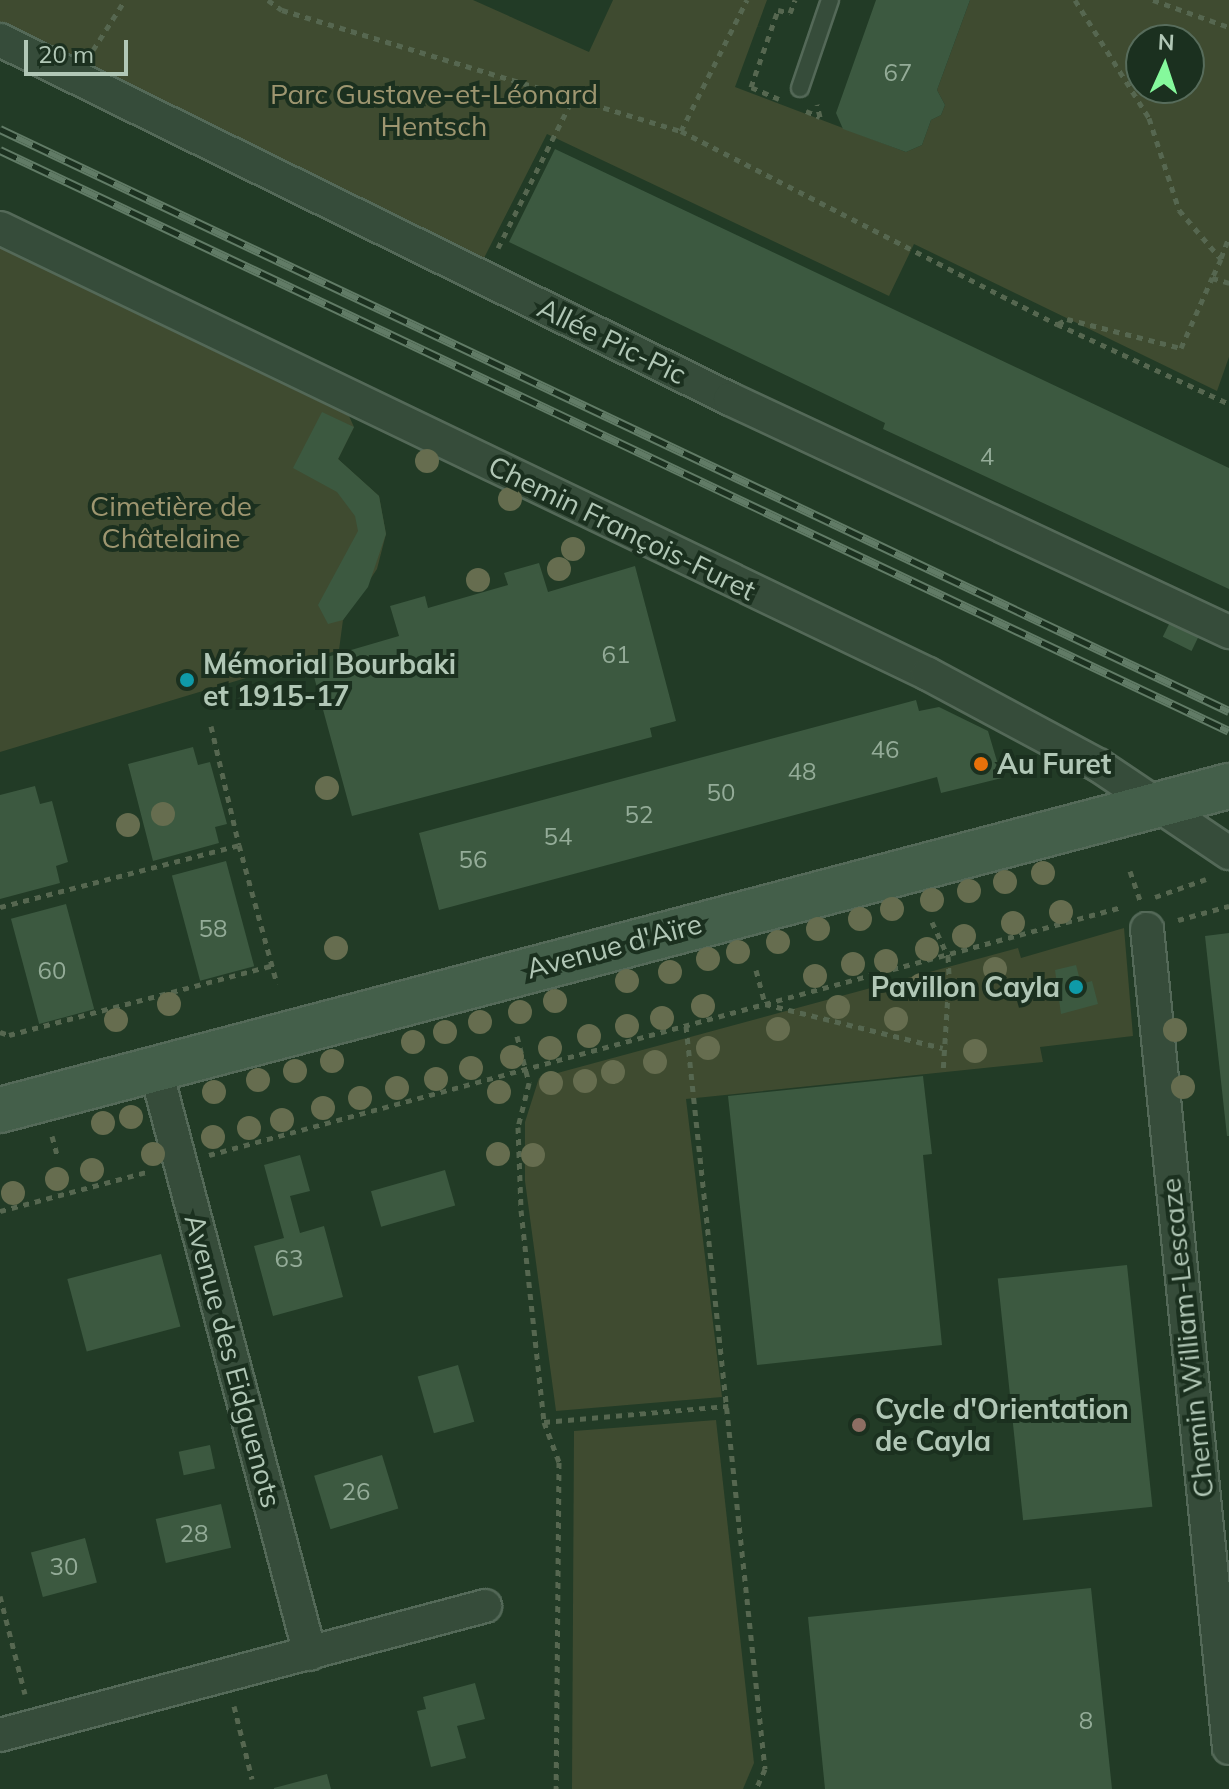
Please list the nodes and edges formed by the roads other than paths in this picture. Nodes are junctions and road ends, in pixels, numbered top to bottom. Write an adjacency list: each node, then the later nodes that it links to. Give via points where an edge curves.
1 (830, 0): 3 (lane)
2 (0, 40): 5 (street, Allée Pic-Pic, via 483,279)
3 (800, 88)
4 (0, 228): 7 (street, Chemin François-Furet, via 928,674)
5 (1229, 632)
6 (1229, 786): 7 (main road, Avenue d'Aïre)
7 (1160, 803): 8 (street, Chemin François-Furet); 10 (main road, Avenue d'Aïre)
8 (1222, 864)
9 (1147, 929): 15 (street, Chemin William-Lescaze)
10 (155, 1067): 11 (main road, Avenue d'Aïre); 13 (street, Avenue des Eidguenots)
11 (1, 1108)
12 (485, 1606): 13 (street)
13 (310, 1654): 14 (street)
14 (0, 1735)
15 (1229, 1748)

